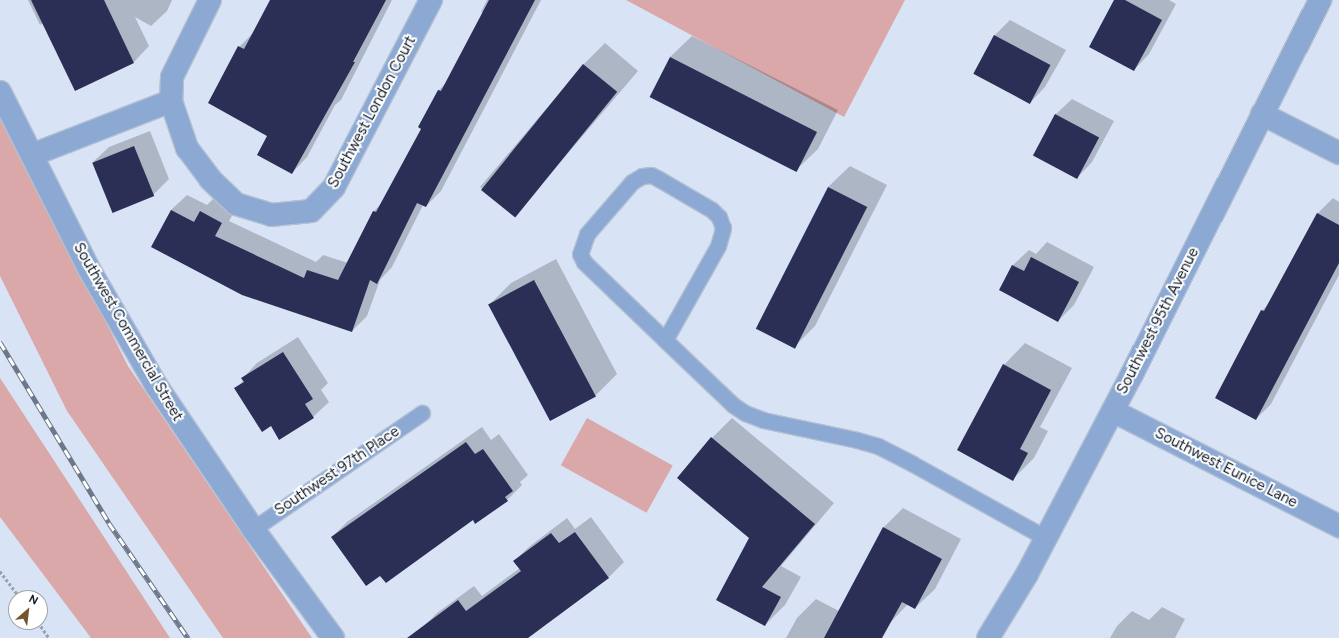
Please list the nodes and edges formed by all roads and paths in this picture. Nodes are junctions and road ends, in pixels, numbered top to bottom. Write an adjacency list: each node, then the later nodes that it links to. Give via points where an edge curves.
1 (210, 0): 5 (street, Southwest London Court, via 172,77)
2 (431, 0): 5 (street, Southwest London Court, via 334,187 311,211 271,215 236,204 210,179 187,148)
3 (1320, 0): 6 (street, Southwest 95th Avenue)
4 (0, 92): 8 (street, Southwest Commercial Street)
5 (171, 101): 8 (street)
6 (1262, 114): 7 (street); 10 (street, Southwest 95th Avenue)
7 (1339, 153)
8 (32, 154): 13 (street, Southwest Commercial Street, via 89,269 156,385)
9 (665, 340): 9 (lane, via 584,262 580,254 587,234 632,182 642,176 651,175 712,210 719,217 723,228 718,246); 14 (lane, via 745,414 778,425 878,446)
10 (1113, 411): 12 (street, Southwest Eunice Lane); 14 (street, Southwest 95th Avenue)
11 (422, 413): 13 (lane, Southwest 97th Place)
12 (1339, 526)
13 (253, 529): 17 (street, Southwest Commercial Street)
14 (1046, 538): 18 (street, Southwest 95th Avenue)
15 (0, 571): 16 (path)
16 (14, 590)
17 (333, 638)
18 (988, 638)

